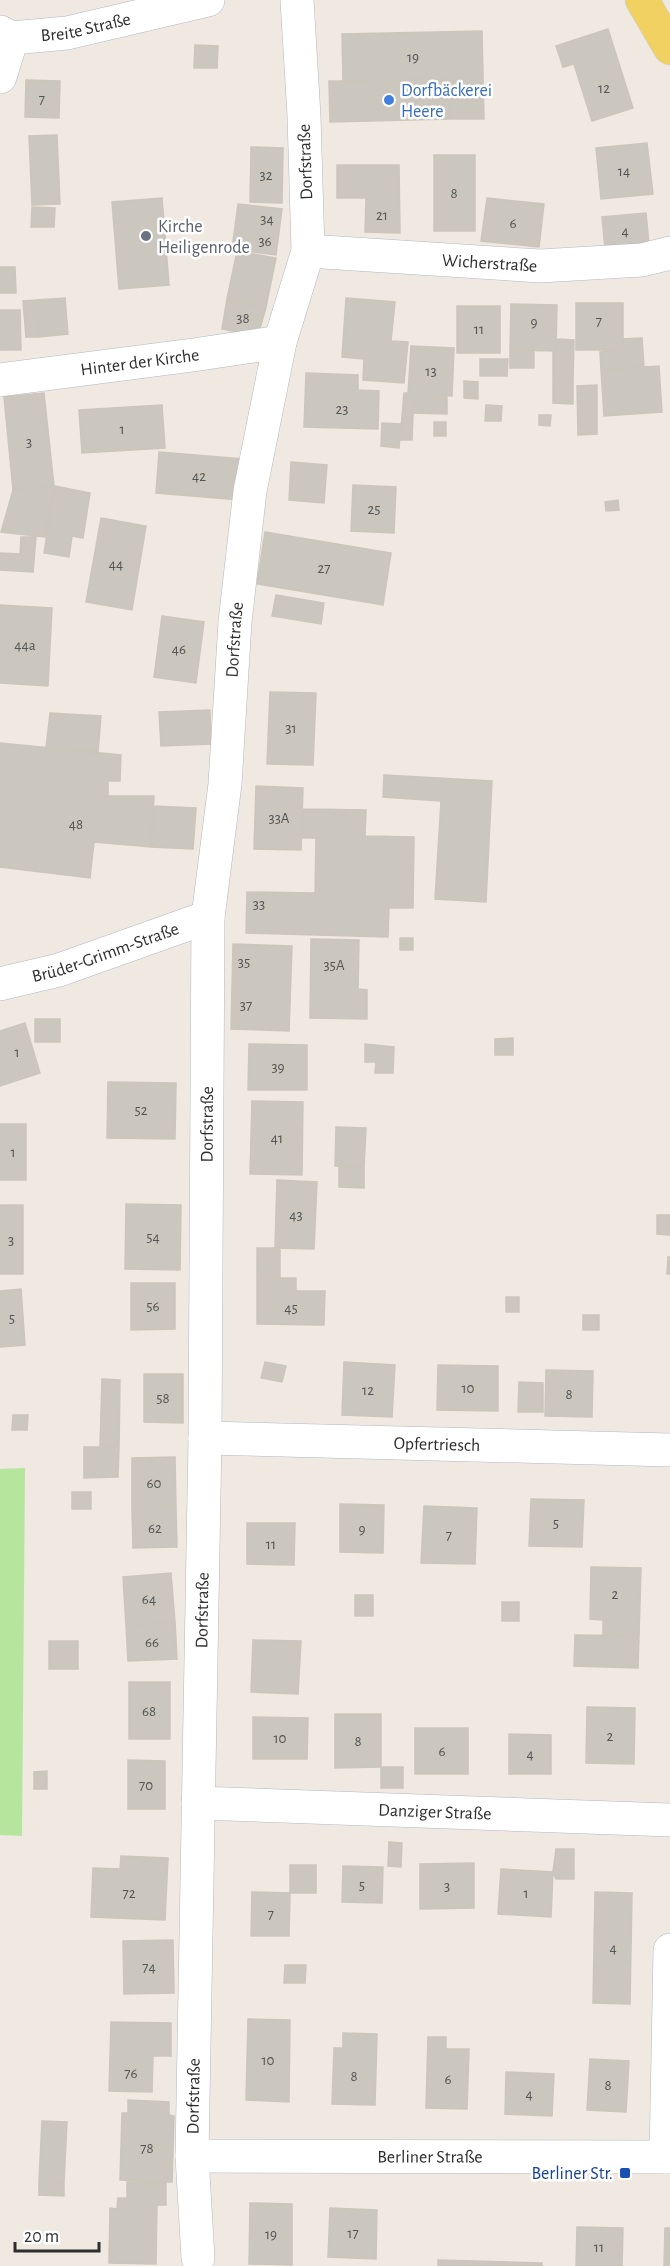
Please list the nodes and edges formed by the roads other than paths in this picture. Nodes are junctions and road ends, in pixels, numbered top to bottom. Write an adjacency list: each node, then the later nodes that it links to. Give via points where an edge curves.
1 (208, 0): 4 (street, Breite Straße, via 67,33)
2 (297, 0): 7 (street, Dorfstraße)
3 (642, 0): 5 (main road)
4 (6, 35): 6 (street)
5 (670, 48)
6 (0, 77)
7 (308, 251): 8 (street, Wicherstraße, via 540,266 642,260); 9 (street, Dorfstraße)
8 (670, 254)
9 (280, 342): 10 (street, Hinter der Kirche); 11 (street, Dorfstraße, via 250,491 235,622 225,784)
10 (0, 380)
11 (208, 917): 12 (street, Brüder-Grimm-Straße, via 59,970); 13 (street, Dorfstraße)
12 (0, 984)
13 (205, 1438): 14 (street, Opfertriesch); 15 (street, Dorfstraße)
14 (670, 1450)
15 (198, 1803): 16 (street, Danziger Straße); 18 (street, Dorfstraße)
16 (670, 1820)
17 (670, 1950): 19 (street)
18 (192, 2156): 19 (street, Berliner Straße); 20 (street, Dorfstraße)
19 (668, 2157)
20 (198, 2258)

